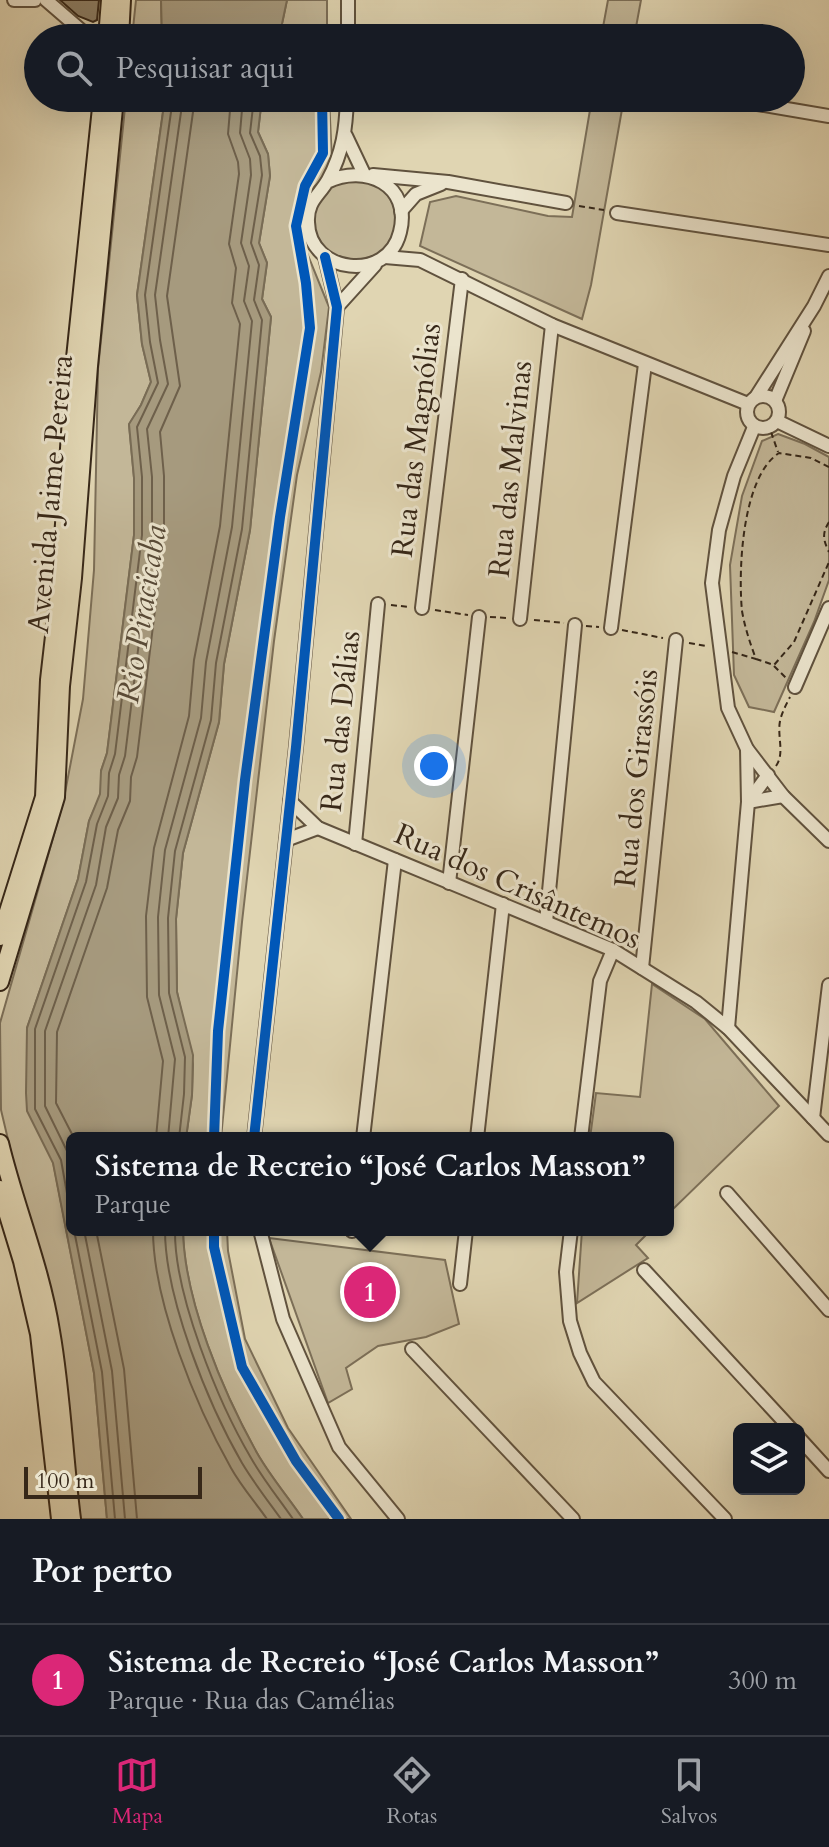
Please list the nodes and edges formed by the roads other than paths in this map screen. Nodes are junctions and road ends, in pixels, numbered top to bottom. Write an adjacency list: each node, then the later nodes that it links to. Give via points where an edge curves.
1 (14, 0): 2 (street)
2 (35, 0)
3 (46, 0): 7 (street)
4 (110, 0): 8 (main road)
5 (122, 0): 9 (main road)
6 (348, 0): 10 (street)
7 (74, 24)
8 (108, 24)
9 (121, 24)
10 (348, 24)
11 (101, 112): 62 (main road, Avenida Jaime Pereira, via 75,358 44,797)
12 (114, 112): 65 (main road, Avenida Jaime Pereira, via 61,686 56,797)
13 (347, 112): 16 (street)
14 (805, 112): 15 (street)
15 (829, 116)
16 (346, 136): 17 (street); 18 (street)
17 (367, 174): 18 (street, via 341,175); 19 (street); 21 (street, via 389,188)
18 (327, 182): 25 (street, via 309,208 307,224)
19 (448, 182): 20 (street); 21 (street, via 416,194)
20 (566, 203)
21 (401, 211): 23 (street)
22 (617, 213): 24 (street)
23 (399, 238): 26 (street); 27 (street)
24 (829, 245)
25 (325, 257): 26 (street, via 347,267); 32 (street)
26 (381, 260): 27 (street); 32 (street)
27 (420, 260): 29 (street)
28 (829, 276): 30 (street)
29 (462, 279): 33 (street); 41 (street, Rua das Magnólias)
30 (825, 294): 31 (street)
31 (814, 306): 35 (street); 36 (street)
32 (337, 307): 52 (street)
33 (552, 325): 34 (street); 44 (street, Rua das Malvinas)
34 (645, 364): 35 (street); 46 (street)
35 (752, 400): 36 (street, via 766,396); 38 (street, via 746,414)
36 (775, 401): 37 (street, via 779,411)
37 (773, 424): 38 (street); 39 (street)
38 (754, 427): 49 (street, via 719,530 712,583 728,708)
39 (829, 446)
40 (378, 604): 57 (street, Rua das Dálias)
41 (422, 608)
42 (829, 608): 48 (street)
43 (479, 617): 59 (street)
44 (520, 619)
45 (575, 625): 61 (street)
46 (611, 628)
47 (676, 640): 64 (street, Rua dos Girassóis)
48 (795, 687)
49 (747, 749): 50 (street); 53 (street)
50 (768, 775): 51 (street); 53 (street)
51 (783, 796): 53 (street); 56 (street)
52 (290, 801): 54 (street, Rua dos Crisântemos); 55 (street)
53 (748, 802): 67 (street)
54 (318, 828): 55 (street); 57 (street, Rua dos Crisântemos)
55 (286, 840): 69 (street)
56 (829, 841)
57 (355, 844): 58 (street, Rua dos Crisântemos)
58 (395, 860): 59 (street, Rua dos Crisântemos); 70 (street)
59 (449, 883): 60 (street, Rua dos Crisântemos)
60 (503, 904): 61 (street, Rua dos Crisântemos); 71 (street)
61 (546, 922): 63 (street, Rua dos Crisântemos)
62 (0, 937)
63 (613, 950): 64 (street, Rua dos Crisântemos); 72 (street, via 600,981)
64 (642, 968): 67 (street, Rua dos Crisântemos)
65 (0, 982)
66 (829, 985): 68 (street)
67 (728, 1028): 68 (street, Rua dos Crisântemos)
68 (813, 1118): 73 (street, Rua dos Crisântemos)
69 (255, 1132)
70 (364, 1132)
71 (478, 1132)
72 (582, 1132)
73 (829, 1135)
74 (0, 1143): 88 (main road, via 51,1330)
75 (0, 1189): 87 (main road, via 39,1334)
76 (727, 1193): 82 (street)
77 (262, 1236): 89 (street, via 283,1319 339,1447)
78 (465, 1236): 81 (street)
79 (570, 1236): 91 (street, via 566,1272 570,1321 594,1382)
80 (644, 1270): 84 (street)
81 (460, 1284)
82 (829, 1310)
83 (412, 1349): 90 (street)
84 (785, 1423)
85 (805, 1445): 86 (street)
86 (829, 1471)
87 (60, 1519)
88 (72, 1519)
89 (398, 1519)
90 (573, 1519)
91 (725, 1519)

